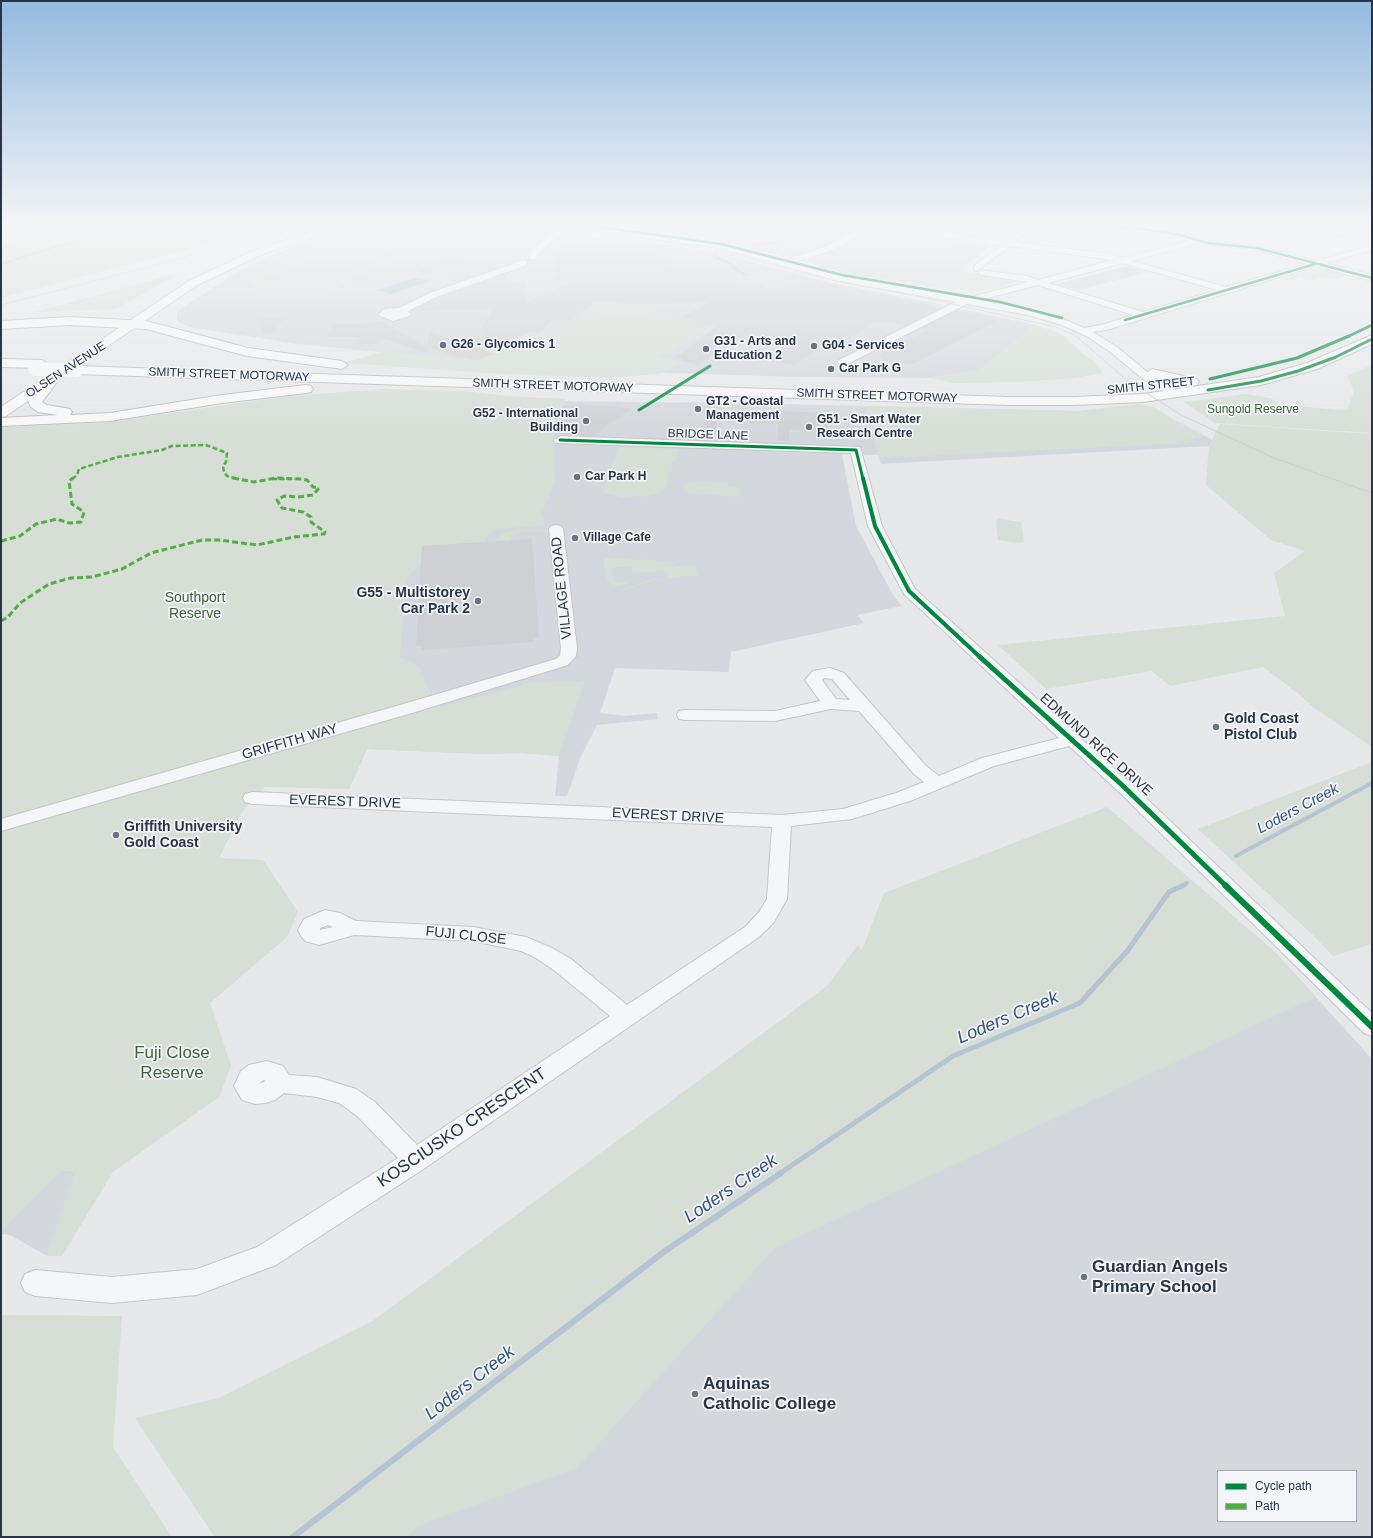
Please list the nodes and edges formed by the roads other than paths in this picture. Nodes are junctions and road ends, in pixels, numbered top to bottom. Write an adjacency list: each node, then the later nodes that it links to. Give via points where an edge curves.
1 (159, 297): 11 (main road, OLSEN AVENUE)
2 (170, 297): 11 (main road, OLSEN AVENUE)
3 (428, 297): 9 (street)
4 (959, 297): 8 (street)
5 (982, 297): 8 (street)
6 (1083, 297): 10 (street)
7 (1204, 297): 10 (street)
8 (973, 299): 16 (street, via 1040,311); 18 (street)
9 (401, 311)
10 (1142, 315): 16 (street, via 1108,327)
11 (135, 318): 12 (main road); 13 (main road); 24 (main road, OLSEN AVENUE); 25 (main road, via 217,345 302,361)
12 (1, 321)
13 (117, 323): 14 (main road, via 57,321); 31 (main road, OLSEN AVENUE)
14 (1, 325)
15 (1372, 325): 26 (main road, SMITH STREET, via 1324,348 1291,360 1239,374)
16 (1084, 329): 23 (street)
17 (1372, 339): 29 (main road, SMITH STREET, via 1336,357 1284,375 1227,387)
18 (843, 362)
19 (1, 363): 20 (main road, SMITH STREET MOTORWAY)
20 (38, 366): 21 (main road, SMITH STREET MOTORWAY); 22 (main road, SMITH STREET MOTORWAY, bridge)
21 (1, 368)
22 (80, 368): 24 (main road, via 87,373 156,377 168,381 172,390 157,402 130,409 51,411 39,407 35,401 48,387); 25 (main road, SMITH STREET MOTORWAY); 27 (main road, SMITH STREET MOTORWAY)
23 (1150, 375): 26 (main road); 28 (main road, via 1134,383); 29 (street)
24 (52, 378): 33 (main road, OLSEN AVENUE)
25 (519, 378): 30 (main road, SMITH STREET MOTORWAY)
26 (1192, 382): 29 (main road, SMITH STREET)
27 (441, 383): 32 (main road, SMITH STREET MOTORWAY, via 1008,401); 34 (main road, via 301,389 110,417)
28 (1130, 389): 29 (main road, SMITH STREET); 30 (main road, SMITH STREET)
29 (1172, 390): 32 (main road, SMITH STREET)
30 (992, 393)
31 (1, 400)
32 (1106, 400)
33 (1, 414): 34 (main road)
34 (55, 419): 35 (main road)
35 (1, 422)
36 (560, 440): 37 (street, BRIDGE LANE)
37 (856, 450): 43 (street, EDMUND RICE DRIVE, via 875,526 909,591 931,614)
38 (556, 529): 39 (street, VILLAGE ROAD)
39 (569, 648): 47 (street, GRIFFITH WAY, via 568,656 562,662 549,667)
40 (831, 704): 41 (street); 41 (street, via 814,682 814,678 819,674 830,673 838,676); 42 (street, via 775,716)
41 (863, 706): 44 (street, via 920,770)
42 (685, 715)
43 (1072, 740): 44 (street, EVEREST DRIVE, via 988,762); 50 (street, EDMUND RICE DRIVE, via 1133,795)
44 (937, 783): 46 (street, EVEREST DRIVE, via 903,797 845,815)
45 (252, 798): 46 (street, EVEREST DRIVE)
46 (782, 821): 49 (street, KOSCIUSKO CRESCENT, via 777,899 767,917 752,932)
47 (1, 825)
48 (353, 928): 49 (street, FUJI CLOSE, via 473,934 526,945 563,965)
49 (626, 1017): 52 (street, KOSCIUSKO CRESCENT)
50 (1372, 1027)
51 (278, 1083): 52 (street, via 317,1087 347,1096 366,1109)
52 (416, 1160): 53 (street, KOSCIUSKO CRESCENT, via 266,1256 197,1282 112,1290)
53 (35, 1283)

